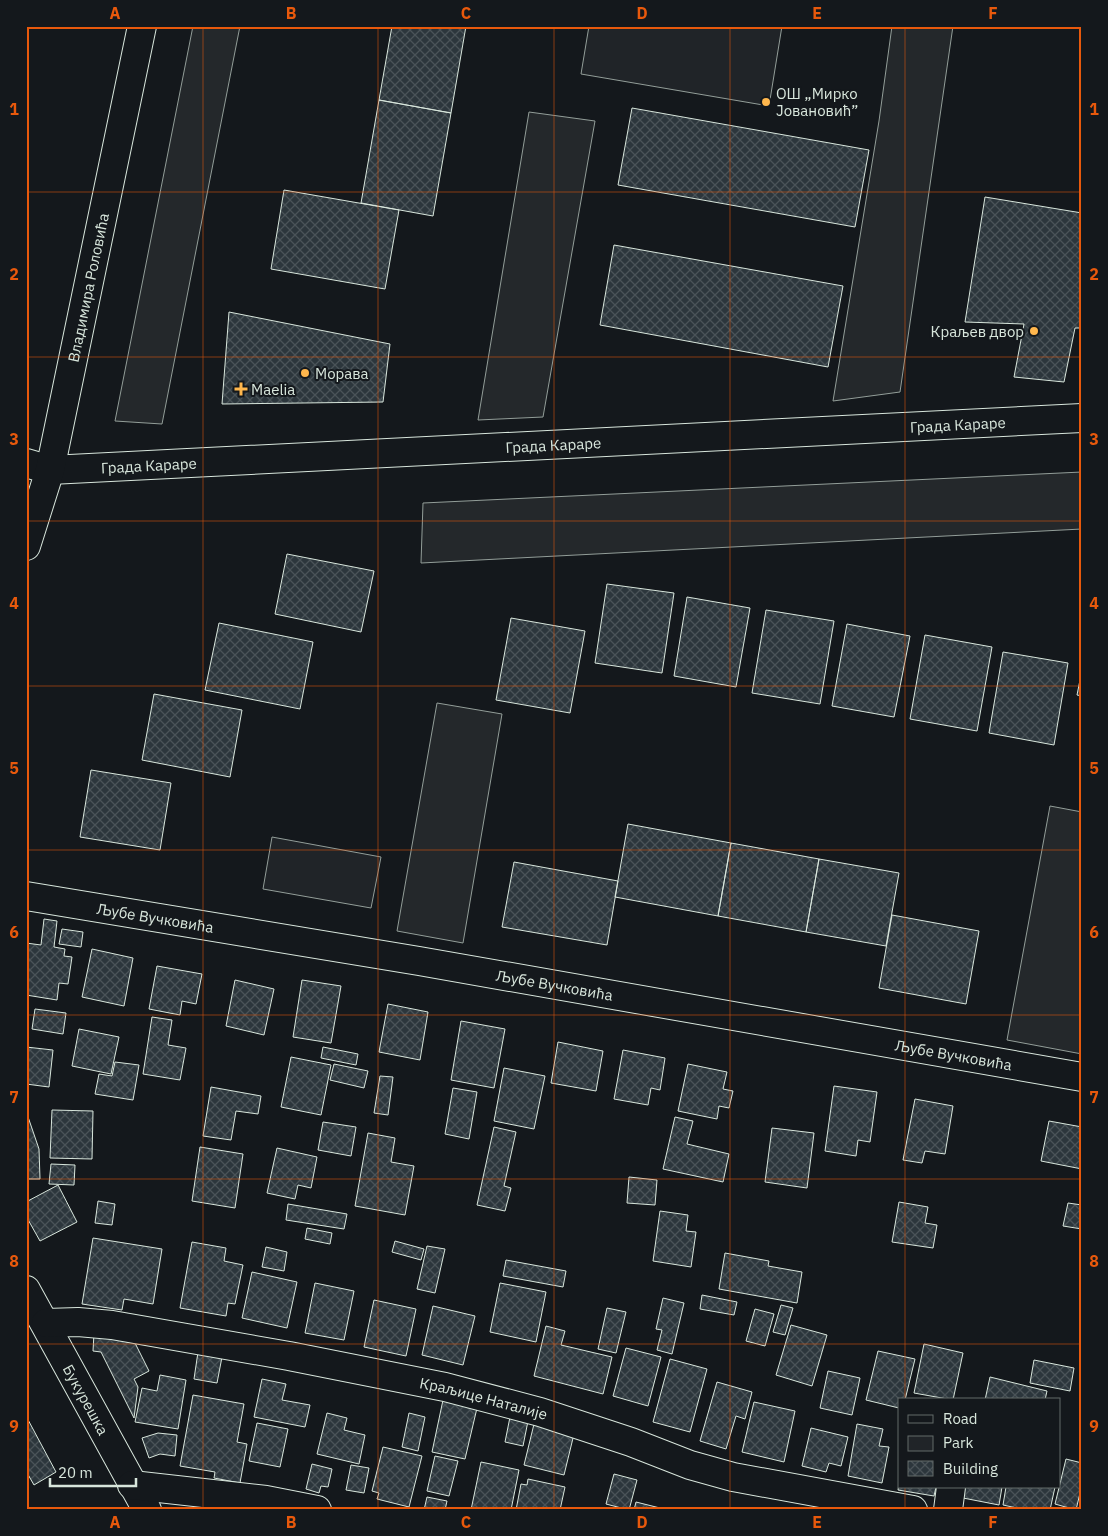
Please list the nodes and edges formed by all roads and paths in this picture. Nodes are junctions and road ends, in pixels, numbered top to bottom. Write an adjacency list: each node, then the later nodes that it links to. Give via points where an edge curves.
1 (142, 26): 3 (street, Владимира Роловића)
2 (1082, 418): 3 (street, Града Караре)
3 (38, 466): 4 (street, Владимира Роловића)
4 (26, 546)
5 (26, 896): 6 (street, Љубе Вучковића)
6 (1082, 1077)
7 (26, 1290): 8 (street, Букурешка)
8 (46, 1324): 9 (street, Букурешка); 13 (street, Краљице Наталије, via 112,1325 445,1386 540,1412 733,1477)
9 (132, 1485): 11 (street, Букурешка); 12 (street, via 266,1500)
10 (951, 1488): 14 (street)
11 (146, 1510)
12 (317, 1510)
13 (913, 1510)
14 (948, 1510)

